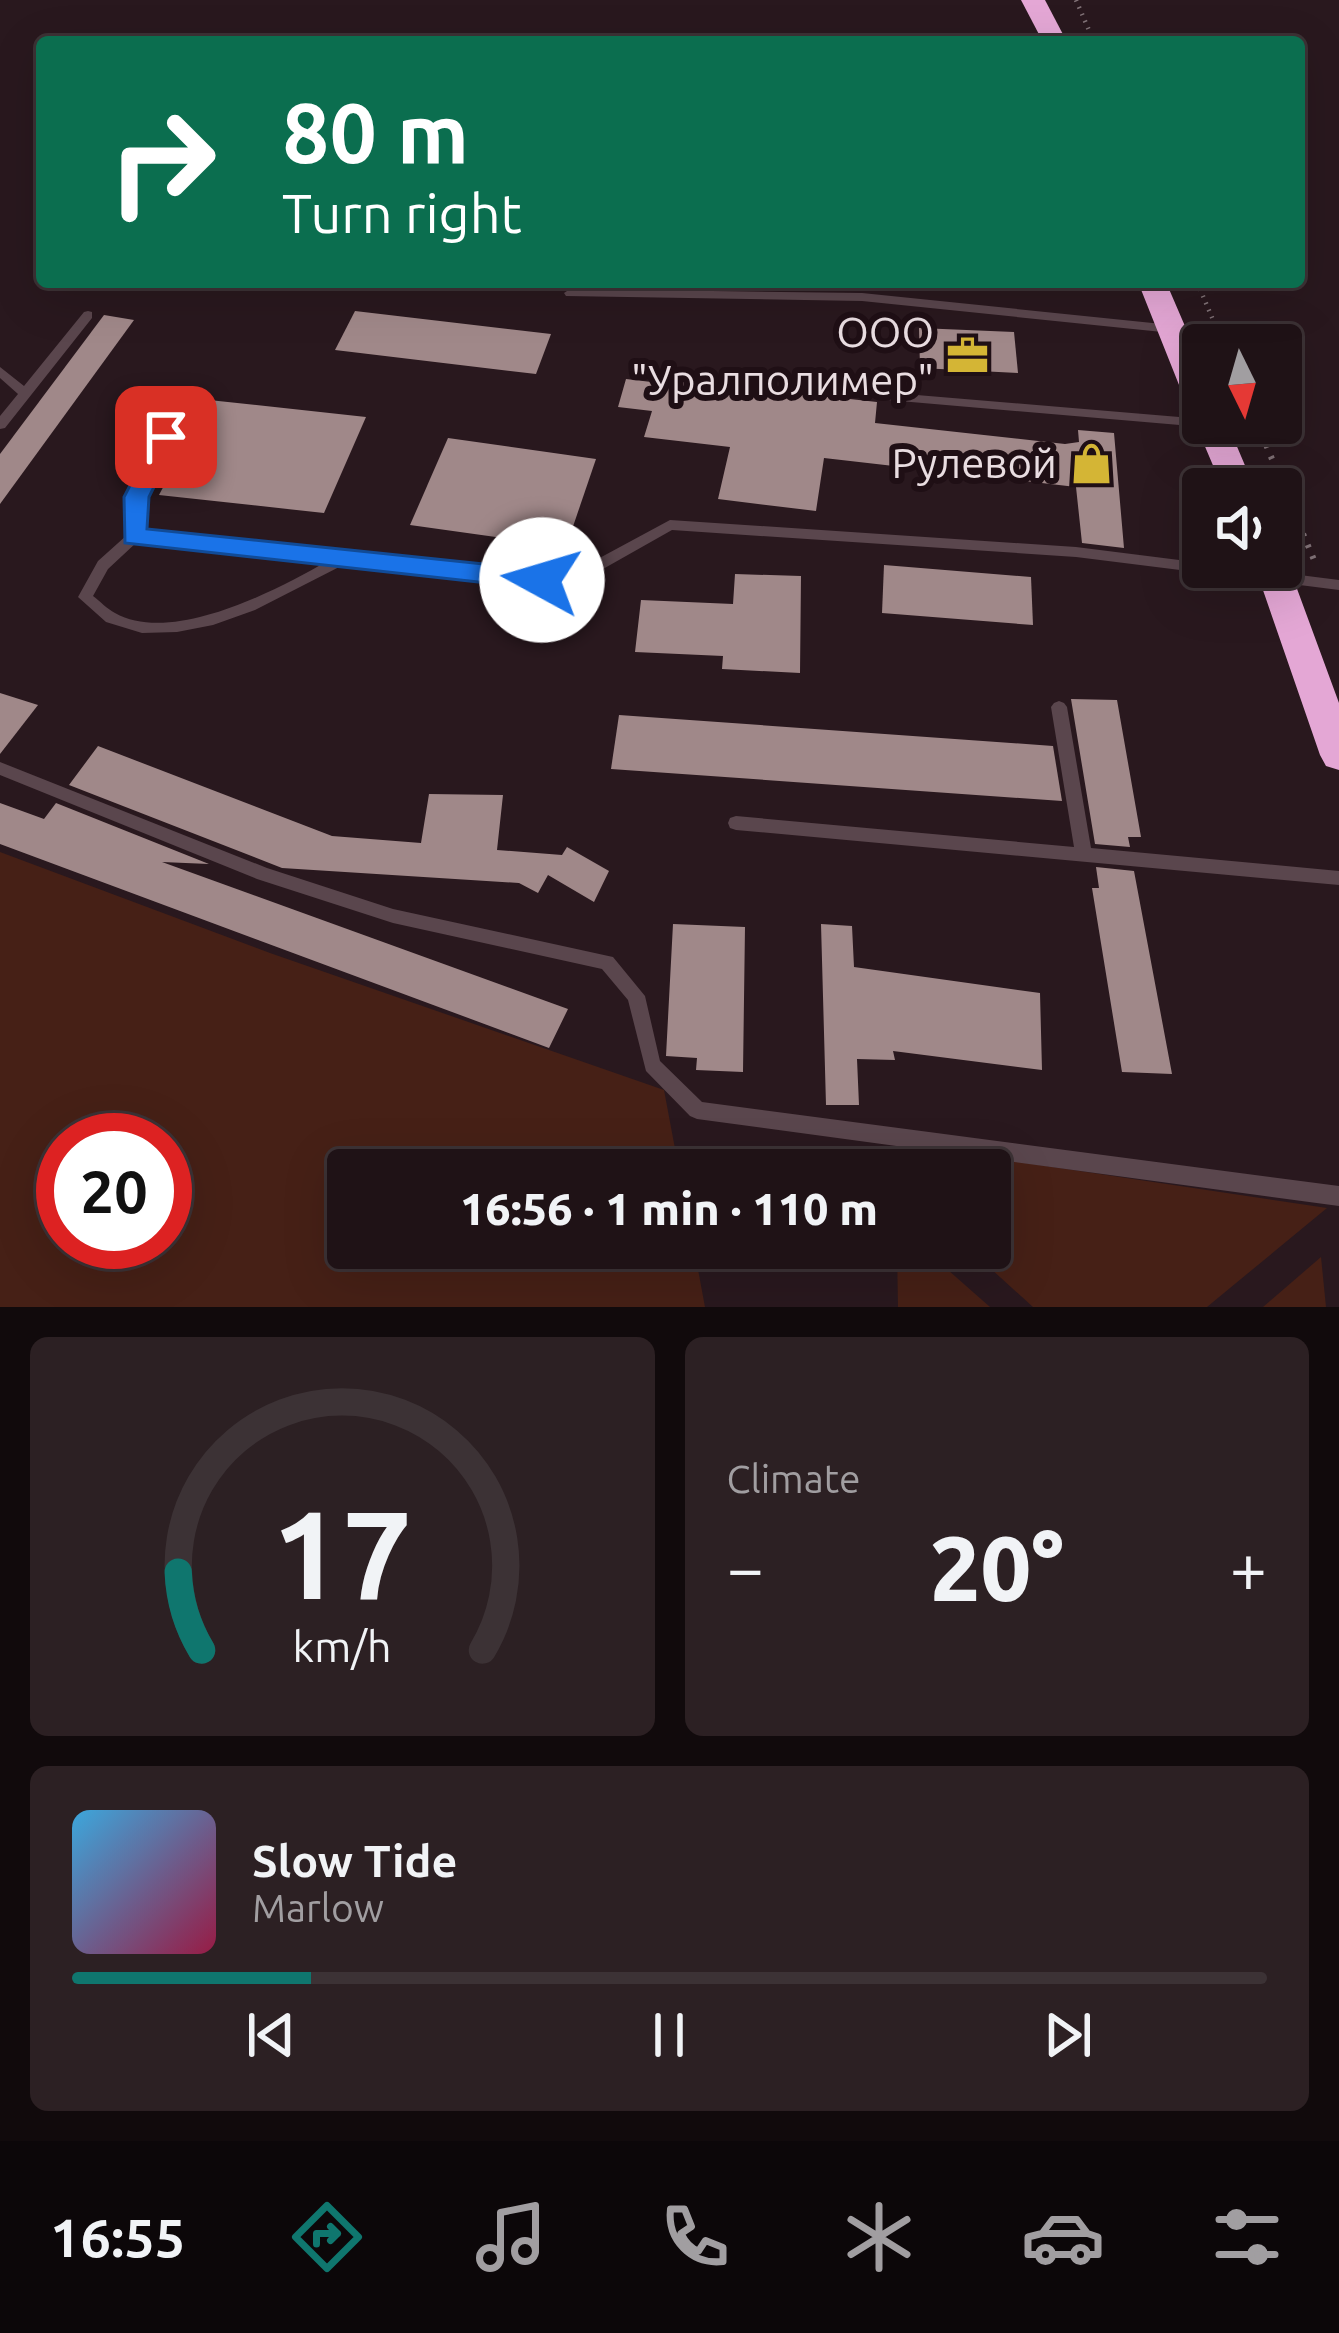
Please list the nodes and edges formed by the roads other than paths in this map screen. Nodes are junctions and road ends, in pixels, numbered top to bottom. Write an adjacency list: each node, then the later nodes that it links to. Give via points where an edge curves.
1 (1034, 0): 2 (highway)
2 (1051, 36)
3 (1155, 288): 6 (highway)
4 (570, 293): 6 (lane, via 862,297)
5 (88, 315): 9 (lane)
6 (1172, 329): 7 (highway)
7 (1182, 354)
8 (0, 371): 9 (lane)
9 (23, 393): 12 (lane)
10 (893, 397): 11 (lane)
11 (1182, 421)
12 (0, 424)
13 (166, 437): 14 (lane, via 136,497)
14 (134, 537): 15 (lane); 15 (lane, via 103,565 85,597 100,615 142,624 207,624 277,598)
15 (343, 559): 16 (lane, via 542,580 598,565 670,525)
16 (1182, 563)
17 (1302, 578): 18 (lane)
18 (1332, 584)
19 (1280, 588): 21 (highway)
20 (1059, 707): 24 (lane)
21 (1339, 755)
22 (0, 768): 26 (lane, via 262,874 393,916 608,962 636,996 652,1065 697,1110)
23 (736, 823): 24 (lane)
24 (1084, 855): 25 (lane)
25 (1339, 878)
26 (1339, 1196)

